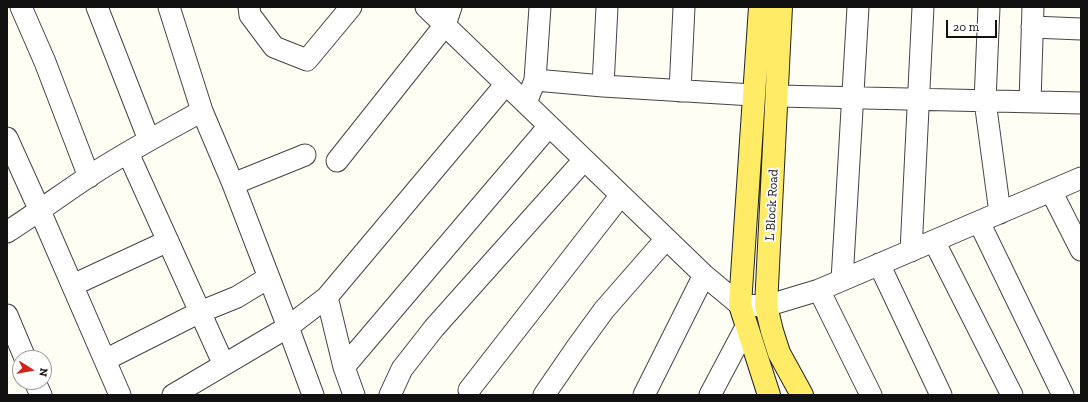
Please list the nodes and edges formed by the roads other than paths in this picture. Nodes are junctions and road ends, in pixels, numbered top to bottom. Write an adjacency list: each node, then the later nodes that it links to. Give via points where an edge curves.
1 (21, 7): 38 (street)
2 (97, 7): 32 (street)
3 (169, 7): 30 (street)
4 (249, 7): 5 (street, via 250,15 274,48 306,60)
5 (351, 7)
6 (426, 7): 15 (street)
7 (540, 7): 18 (street)
8 (607, 7): 20 (street)
9 (684, 7): 21 (street)
10 (760, 7): 22 (main road, L Block Road)
11 (782, 7): 23 (main road, L Block Road)
12 (858, 7): 24 (street)
13 (923, 7): 25 (street)
14 (989, 7): 26 (street)
15 (448, 16): 19 (street); 37 (street)
16 (1033, 17): 17 (street); 27 (street)
17 (1081, 29)
18 (535, 80): 20 (street); 28 (street)
19 (506, 84): 28 (street); 58 (street)
20 (603, 86): 21 (street)
21 (680, 91): 22 (street)
22 (753, 96): 59 (main road, L Block Road)
23 (778, 96): 24 (street); 60 (main road, L Block Road)
24 (853, 98): 25 (street); 55 (street)
25 (919, 100): 26 (street); 51 (street)
26 (985, 101): 27 (street); 44 (street)
27 (1030, 102): 29 (street)
28 (526, 103): 31 (street)
29 (1081, 103)
30 (202, 111): 32 (street); 40 (street)
31 (550, 126): 36 (street); 68 (street)
32 (149, 140): 34 (street)
33 (8, 146): 43 (street)
34 (128, 153): 38 (street); 49 (street)
35 (305, 154): 40 (street)
36 (584, 160): 42 (street); 74 (street, via 434,328 402,369)
37 (338, 161)
38 (89, 177): 43 (street)
39 (1081, 178): 41 (street)
40 (233, 184): 54 (street)
41 (1051, 191): 44 (street); 50 (street)
42 (621, 195): 47 (street); 69 (street)
43 (40, 211): 46 (street); 56 (street)
44 (1000, 212): 45 (street)
45 (979, 222): 48 (street); 83 (street)
46 (7, 232)
47 (666, 239): 53 (street); 75 (street, via 604,310)
48 (934, 241): 51 (street); 82 (street)
49 (168, 242): 56 (street); 61 (street)
50 (1081, 250)
51 (911, 251): 52 (street)
52 (879, 264): 55 (street); 81 (street)
53 (704, 275): 59 (street); 76 (street)
54 (268, 278): 61 (street, via 237,297); 63 (street)
55 (842, 280): 57 (street)
56 (73, 286): 66 (street)
57 (819, 290): 60 (street); 80 (street)
58 (327, 297): 63 (street); 68 (street)
59 (740, 305): 60 (street); 64 (main road, L Block Road)
60 (766, 306): 79 (main road, L Block Road, via 779,353)
61 (200, 312): 66 (street); 67 (street)
62 (7, 315): 65 (street)
63 (288, 327): 67 (street); 72 (street)
64 (746, 327): 77 (street); 78 (main road, L Block Road)
65 (22, 350)
66 (105, 360): 70 (street)
67 (224, 365): 71 (street)
68 (344, 367): 73 (street)
69 (469, 390)
70 (120, 395)
71 (173, 395)
72 (313, 395)
73 (354, 395)
74 (390, 395)
75 (544, 395)
76 (644, 395)
77 (710, 395)
78 (768, 395)
79 (802, 395)
80 (871, 395)
81 (941, 395)
82 (1012, 395)
83 (1063, 395)

